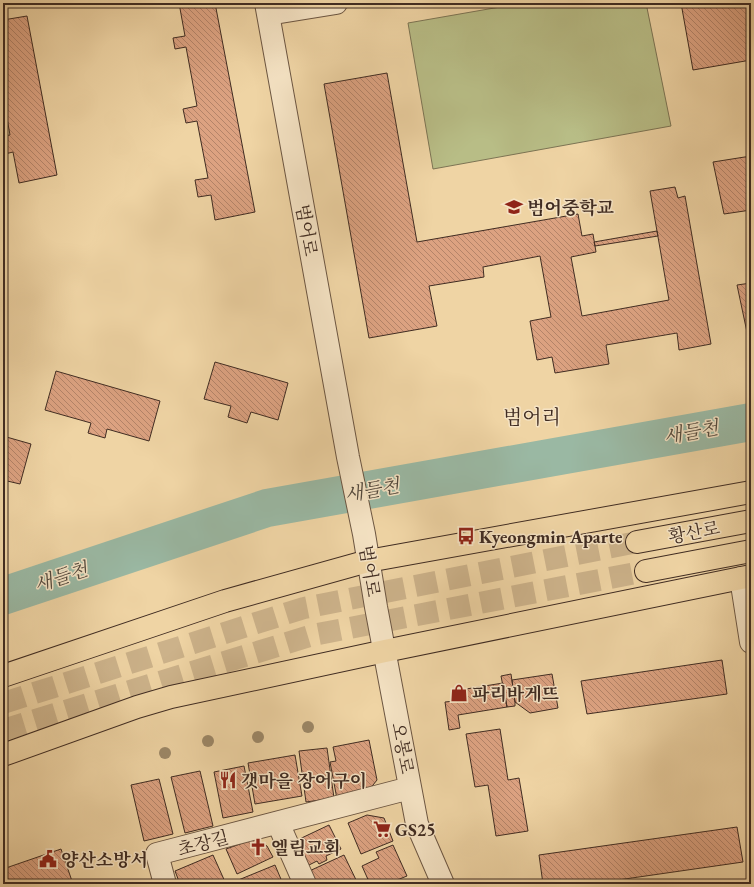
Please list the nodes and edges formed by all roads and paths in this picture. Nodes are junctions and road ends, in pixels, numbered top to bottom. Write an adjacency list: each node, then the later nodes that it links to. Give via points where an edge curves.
1 (336, 3): 2 (street)
2 (267, 9): 7 (street, 범어로)
3 (751, 492): 7 (main road)
4 (751, 521): 5 (main road, 황산로)
5 (637, 542)
6 (751, 551): 8 (main road, 황산로)
7 (368, 561): 10 (street, 범어로); 13 (main road, via 224,601)
8 (646, 571)
9 (746, 578): 11 (street); 12 (main road)
10 (376, 607): 12 (street, 오봉로)
11 (751, 642)
12 (385, 651): 14 (main road, via 171,697); 15 (street, 오봉로)
13 (3, 676)
14 (3, 755)
15 (410, 788): 16 (street, 초장길); 19 (street, 오봉로, via 417,824)
16 (278, 823): 17 (street, 초장길, via 157,854); 18 (street)
17 (165, 884)
18 (305, 884)
19 (443, 884)

